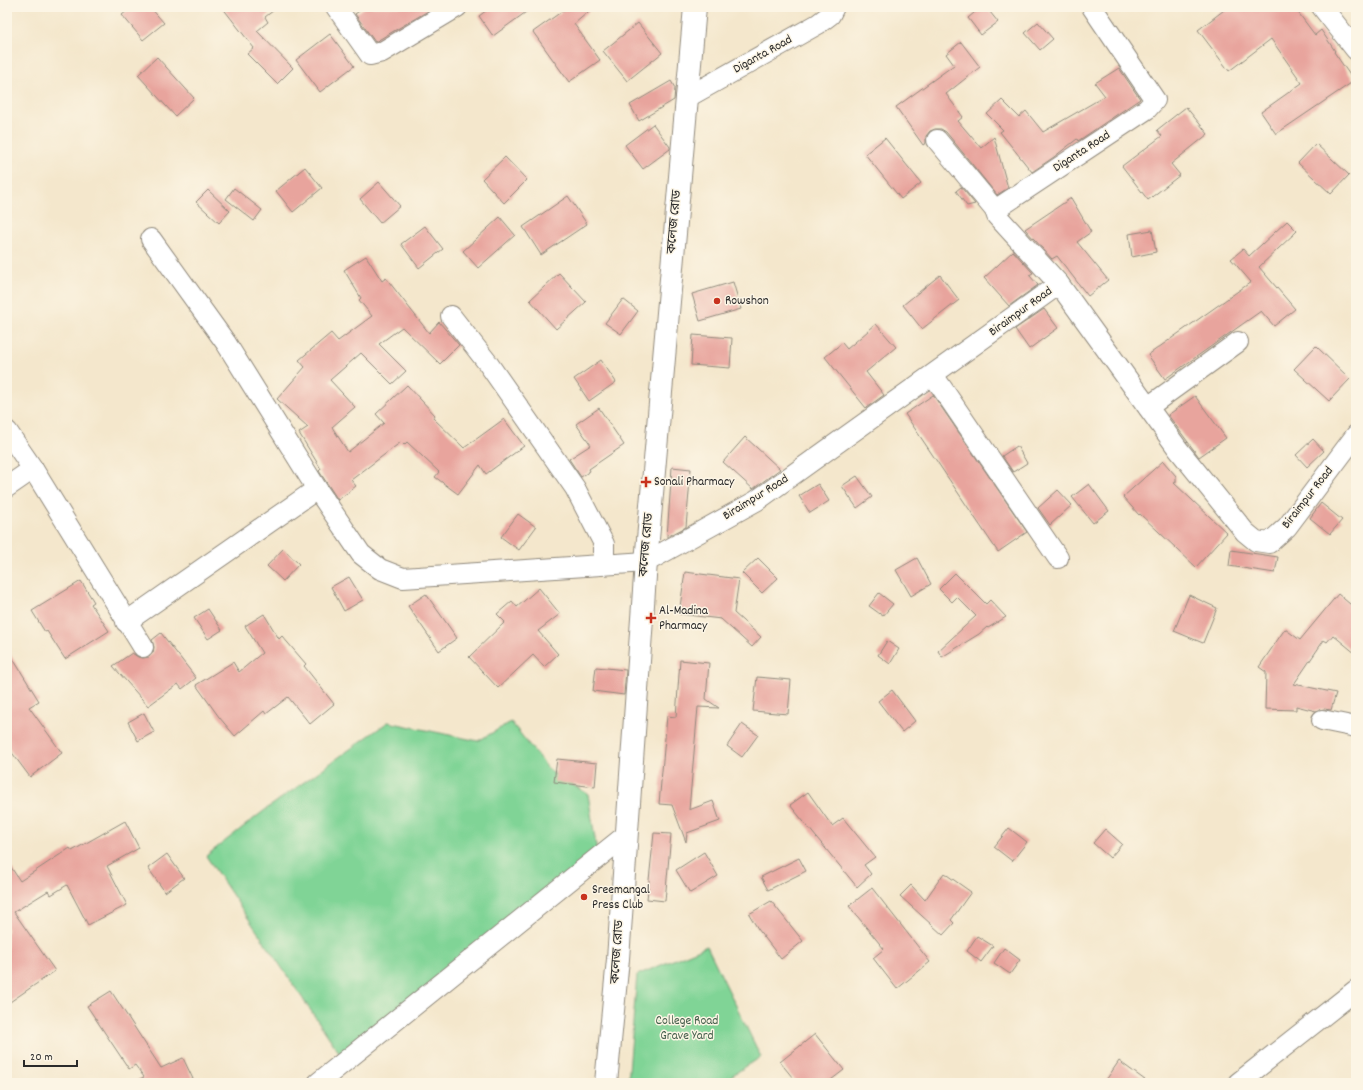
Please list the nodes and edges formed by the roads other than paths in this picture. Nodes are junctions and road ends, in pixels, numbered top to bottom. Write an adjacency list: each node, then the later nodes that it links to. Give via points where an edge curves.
1 (336, 7): 2 (street, via 370,55 382,52)
2 (457, 7)
3 (695, 7): 8 (main road, কলেজ রোড)
4 (834, 7): 8 (street, Diganta Road, via 830,15 818,24)
5 (1092, 7): 10 (street, Diganta Road, via 1155,100 1147,109)
6 (1322, 7): 7 (street)
7 (1356, 50)
8 (686, 98): 23 (main road, কলেজ রোড)
9 (937, 140): 10 (street)
10 (995, 210): 12 (street, via 997,216)
11 (151, 239): 21 (street, via 226,343)
12 (1059, 284): 15 (street, Biraimpur Road); 16 (street, Biraimpur Road)
13 (451, 316): 24 (street, via 487,362 575,488 604,544)
14 (1238, 342): 16 (street)
15 (933, 375): 22 (street); 23 (street, Biraimpur Road, via 756,501)
16 (1148, 407): 18 (street, Biraimpur Road, via 1240,526 1256,541 1269,542 1287,527)
17 (7, 431): 19 (street)
18 (1356, 435)
19 (33, 470): 20 (street); 25 (street)
20 (7, 487)
21 (317, 489): 24 (street, via 361,554 380,569 403,578); 25 (street)
22 (1058, 558)
23 (646, 562): 24 (street); 29 (main road, কলেজ রোড)
24 (604, 564)
25 (126, 622): 26 (street)
26 (143, 647)
27 (1322, 720): 28 (street)
28 (1356, 727)
29 (626, 835): 31 (street); 32 (main road, কলেজ রোড)
30 (1356, 990): 33 (street)
31 (318, 1083)
32 (606, 1083)
33 (1238, 1083)

